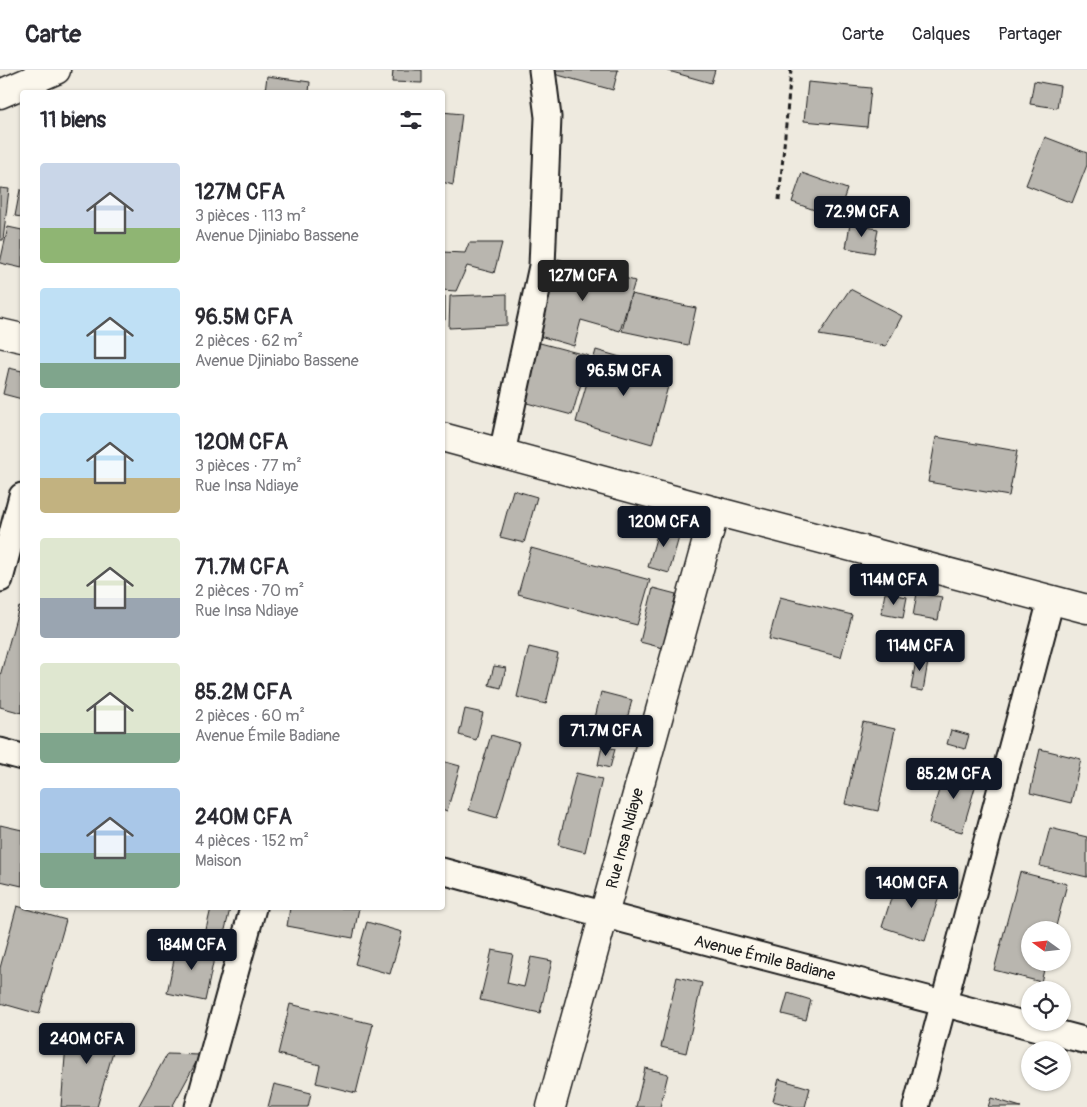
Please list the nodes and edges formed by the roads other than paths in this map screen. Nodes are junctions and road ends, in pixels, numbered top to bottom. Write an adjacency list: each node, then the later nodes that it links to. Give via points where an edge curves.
1 (56, 70): 3 (main road)
2 (542, 70): 7 (street, via 548,117 542,266)
3 (0, 94)
4 (0, 333): 5 (main road)
5 (20, 338)
6 (445, 438): 7 (main road)
7 (502, 453): 9 (main road)
8 (20, 504): 10 (street)
9 (715, 511): 11 (main road); 17 (main road, Rue Insa Ndiaye)
10 (0, 579)
11 (1051, 600): 12 (main road); 18 (street)
12 (1087, 609)
13 (0, 751): 14 (street)
14 (20, 756)
15 (445, 872): 17 (street, Avenue Émile Badiane)
16 (252, 910): 20 (street)
17 (603, 916): 18 (street, Avenue Émile Badiane); 21 (main road, Rue Insa Ndiaye)
18 (944, 1003): 19 (street, Avenue Émile Badiane); 22 (street)
19 (1087, 1041)
20 (198, 1107)
21 (551, 1107)
22 (916, 1107)

